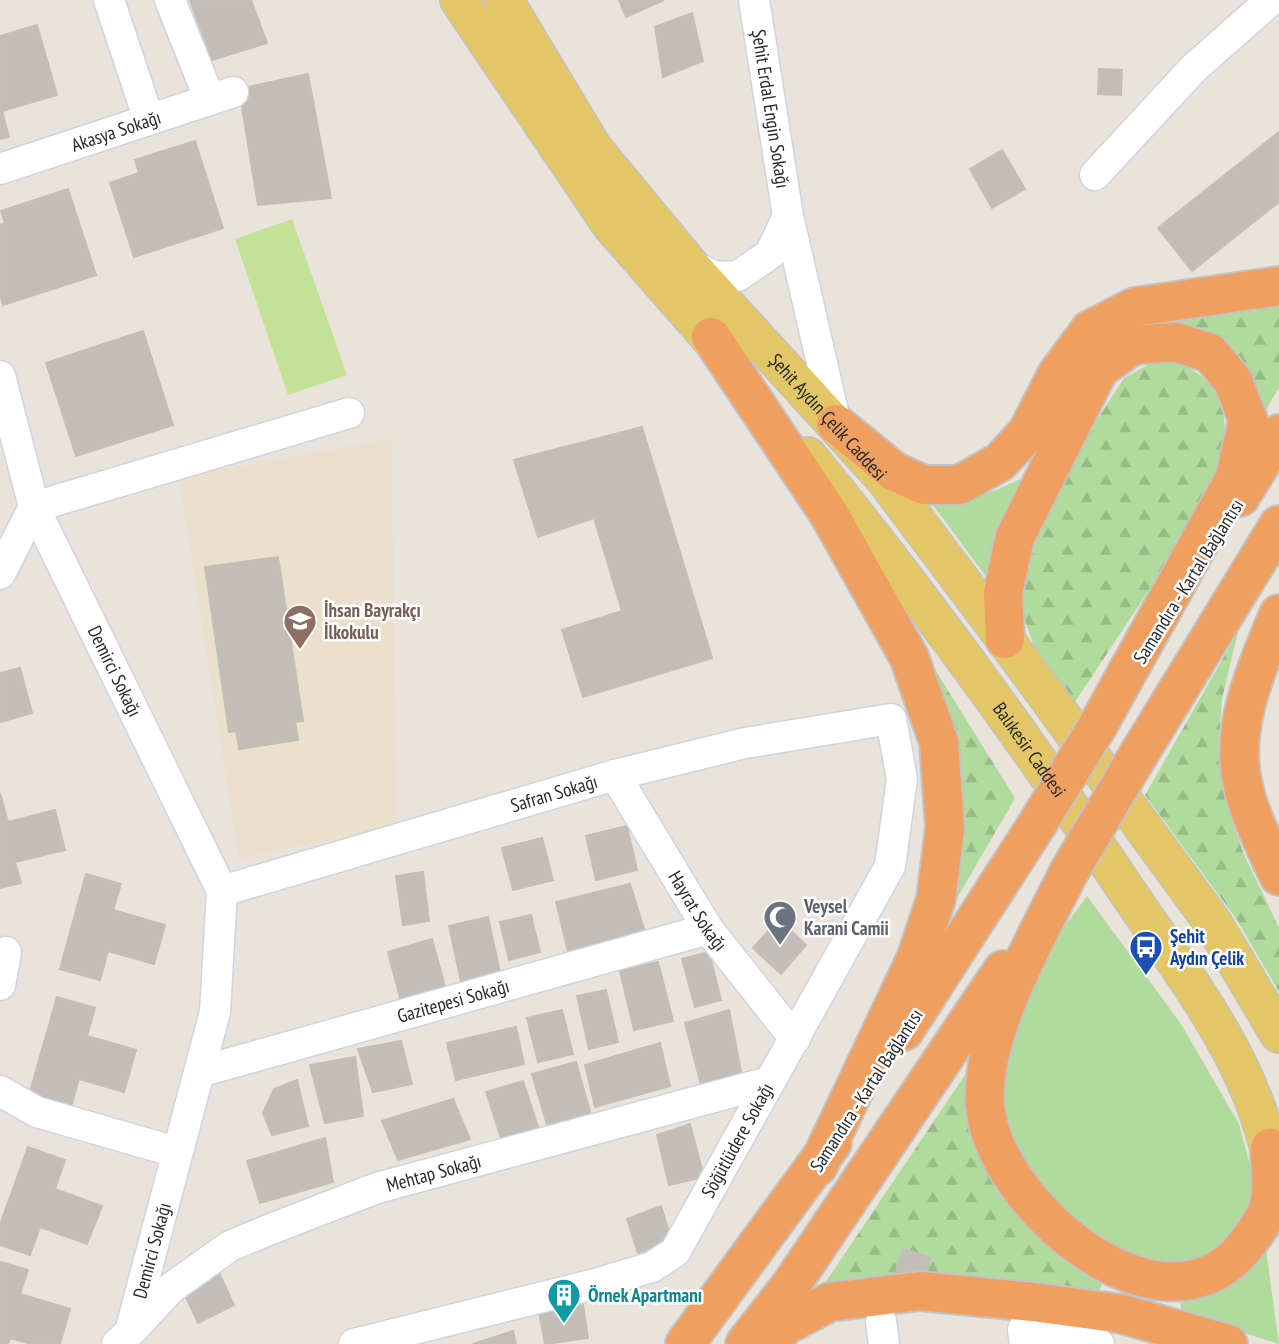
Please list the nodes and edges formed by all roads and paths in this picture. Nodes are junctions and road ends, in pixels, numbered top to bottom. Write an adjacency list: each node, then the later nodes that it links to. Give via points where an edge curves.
1 (109, 0): 7 (street)
2 (170, 0): 7 (street, Akasya Sokağı, via 222,96)
3 (459, 0): 13 (main road, via 611,225)
4 (504, 0): 11 (main road, Şehit Aydın Çelik Caddesi, via 593,148)
5 (754, 0): 10 (street, Şehit Erdal Engin Sokağı)
6 (1271, 0): 9 (street, via 1193,69)
7 (149, 120): 8 (street, Akasya Sokağı)
8 (0, 169)
9 (1094, 175)
10 (788, 216): 11 (street, via 769,254 738,276 716,277); 16 (street, Şehit Erdal Engin Sokağı)
11 (688, 263): 16 (main road, Şehit Aydın Çelik Caddesi)
12 (1279, 286): 16 (highway, via 1135,307 1090,330 1058,373 1027,433 1000,463 959,485 924,485 895,472)
13 (711, 337): 37 (main road, Balıkesir Caddesi, via 880,547 1056,785 1227,1041 1253,1093); 39 (highway, via 829,514 909,657 939,742 945,828 936,899 916,960)
14 (0, 376): 18 (street, Demirci Sokağı)
15 (349, 413): 18 (street)
16 (836, 424): 22 (main road, Şehit Aydın Çelik Caddesi, via 884,478)
17 (1279, 435): 24 (highway, Samandıra - Kartal Bağlantısı)
18 (34, 507): 20 (street); 28 (street, Demirci Sokağı)
19 (1279, 525): 26 (highway, bridge)
20 (0, 574)
21 (1279, 614): 27 (highway, via 1248,687 1241,737 1242,784)
22 (1005, 639): 24 (highway, via 1003,593 1015,537 1099,369 1133,345 1175,342 1210,353 1233,380 1248,420 1236,478); 32 (main road, Şehit Aydın Çelik Caddesi, via 1213,923)
23 (891, 719): 25 (street, Safran Sokağı, via 745,743); 33 (street, Söğütlüdere Sokağı, via 902,779 890,866)
24 (1097, 727): 39 (highway, Samandıra - Kartal Bağlantısı, bridge)
25 (615, 775): 28 (street, Safran Sokağı); 29 (street, Hayrat Sokağı)
26 (1069, 872): 37 (highway, via 1002,1010 990,1060 985,1105 994,1143 1026,1202 1117,1276 1139,1286 1164,1289 1198,1283 1232,1263 1269,1207); 46 (highway, via 791,1285)
27 (1279, 876)
28 (222, 891): 34 (street, Demirci Sokağı, via 215,1012)
29 (708, 929): 33 (street, Hayrat Sokağı); 34 (street, Gazitepesi Sokağı)
30 (6, 952): 31 (street)
31 (0, 985)
32 (1279, 1034)
33 (795, 1039): 35 (street, Söğütlüdere Sokağı)
34 (200, 1072): 38 (street, Demirci Sokağı)
35 (769, 1082): 42 (street, Söğütlüdere Sokağı, via 675,1252 652,1267); 43 (street, Mehtap Sokağı, via 377,1188 230,1246 171,1288)
36 (0, 1091): 38 (street, via 37,1112)
37 (1270, 1148): 40 (main road, Balıkesir Caddesi)
38 (177, 1152): 43 (street, Demirci Sokağı)
39 (818, 1166): 45 (highway, Samandıra - Kartal Bağlantısı)
40 (1279, 1199)
41 (1024, 1336): 48 (street, via 1083,1336)
42 (414, 1337): 44 (street, Söğütlüdere Sokağı)
43 (124, 1338)
44 (354, 1344)
45 (685, 1344)
46 (745, 1344)
47 (767, 1344): 49 (highway, via 786,1325 830,1302 920,1292 1122,1314)
48 (1099, 1344)
49 (1228, 1344)

